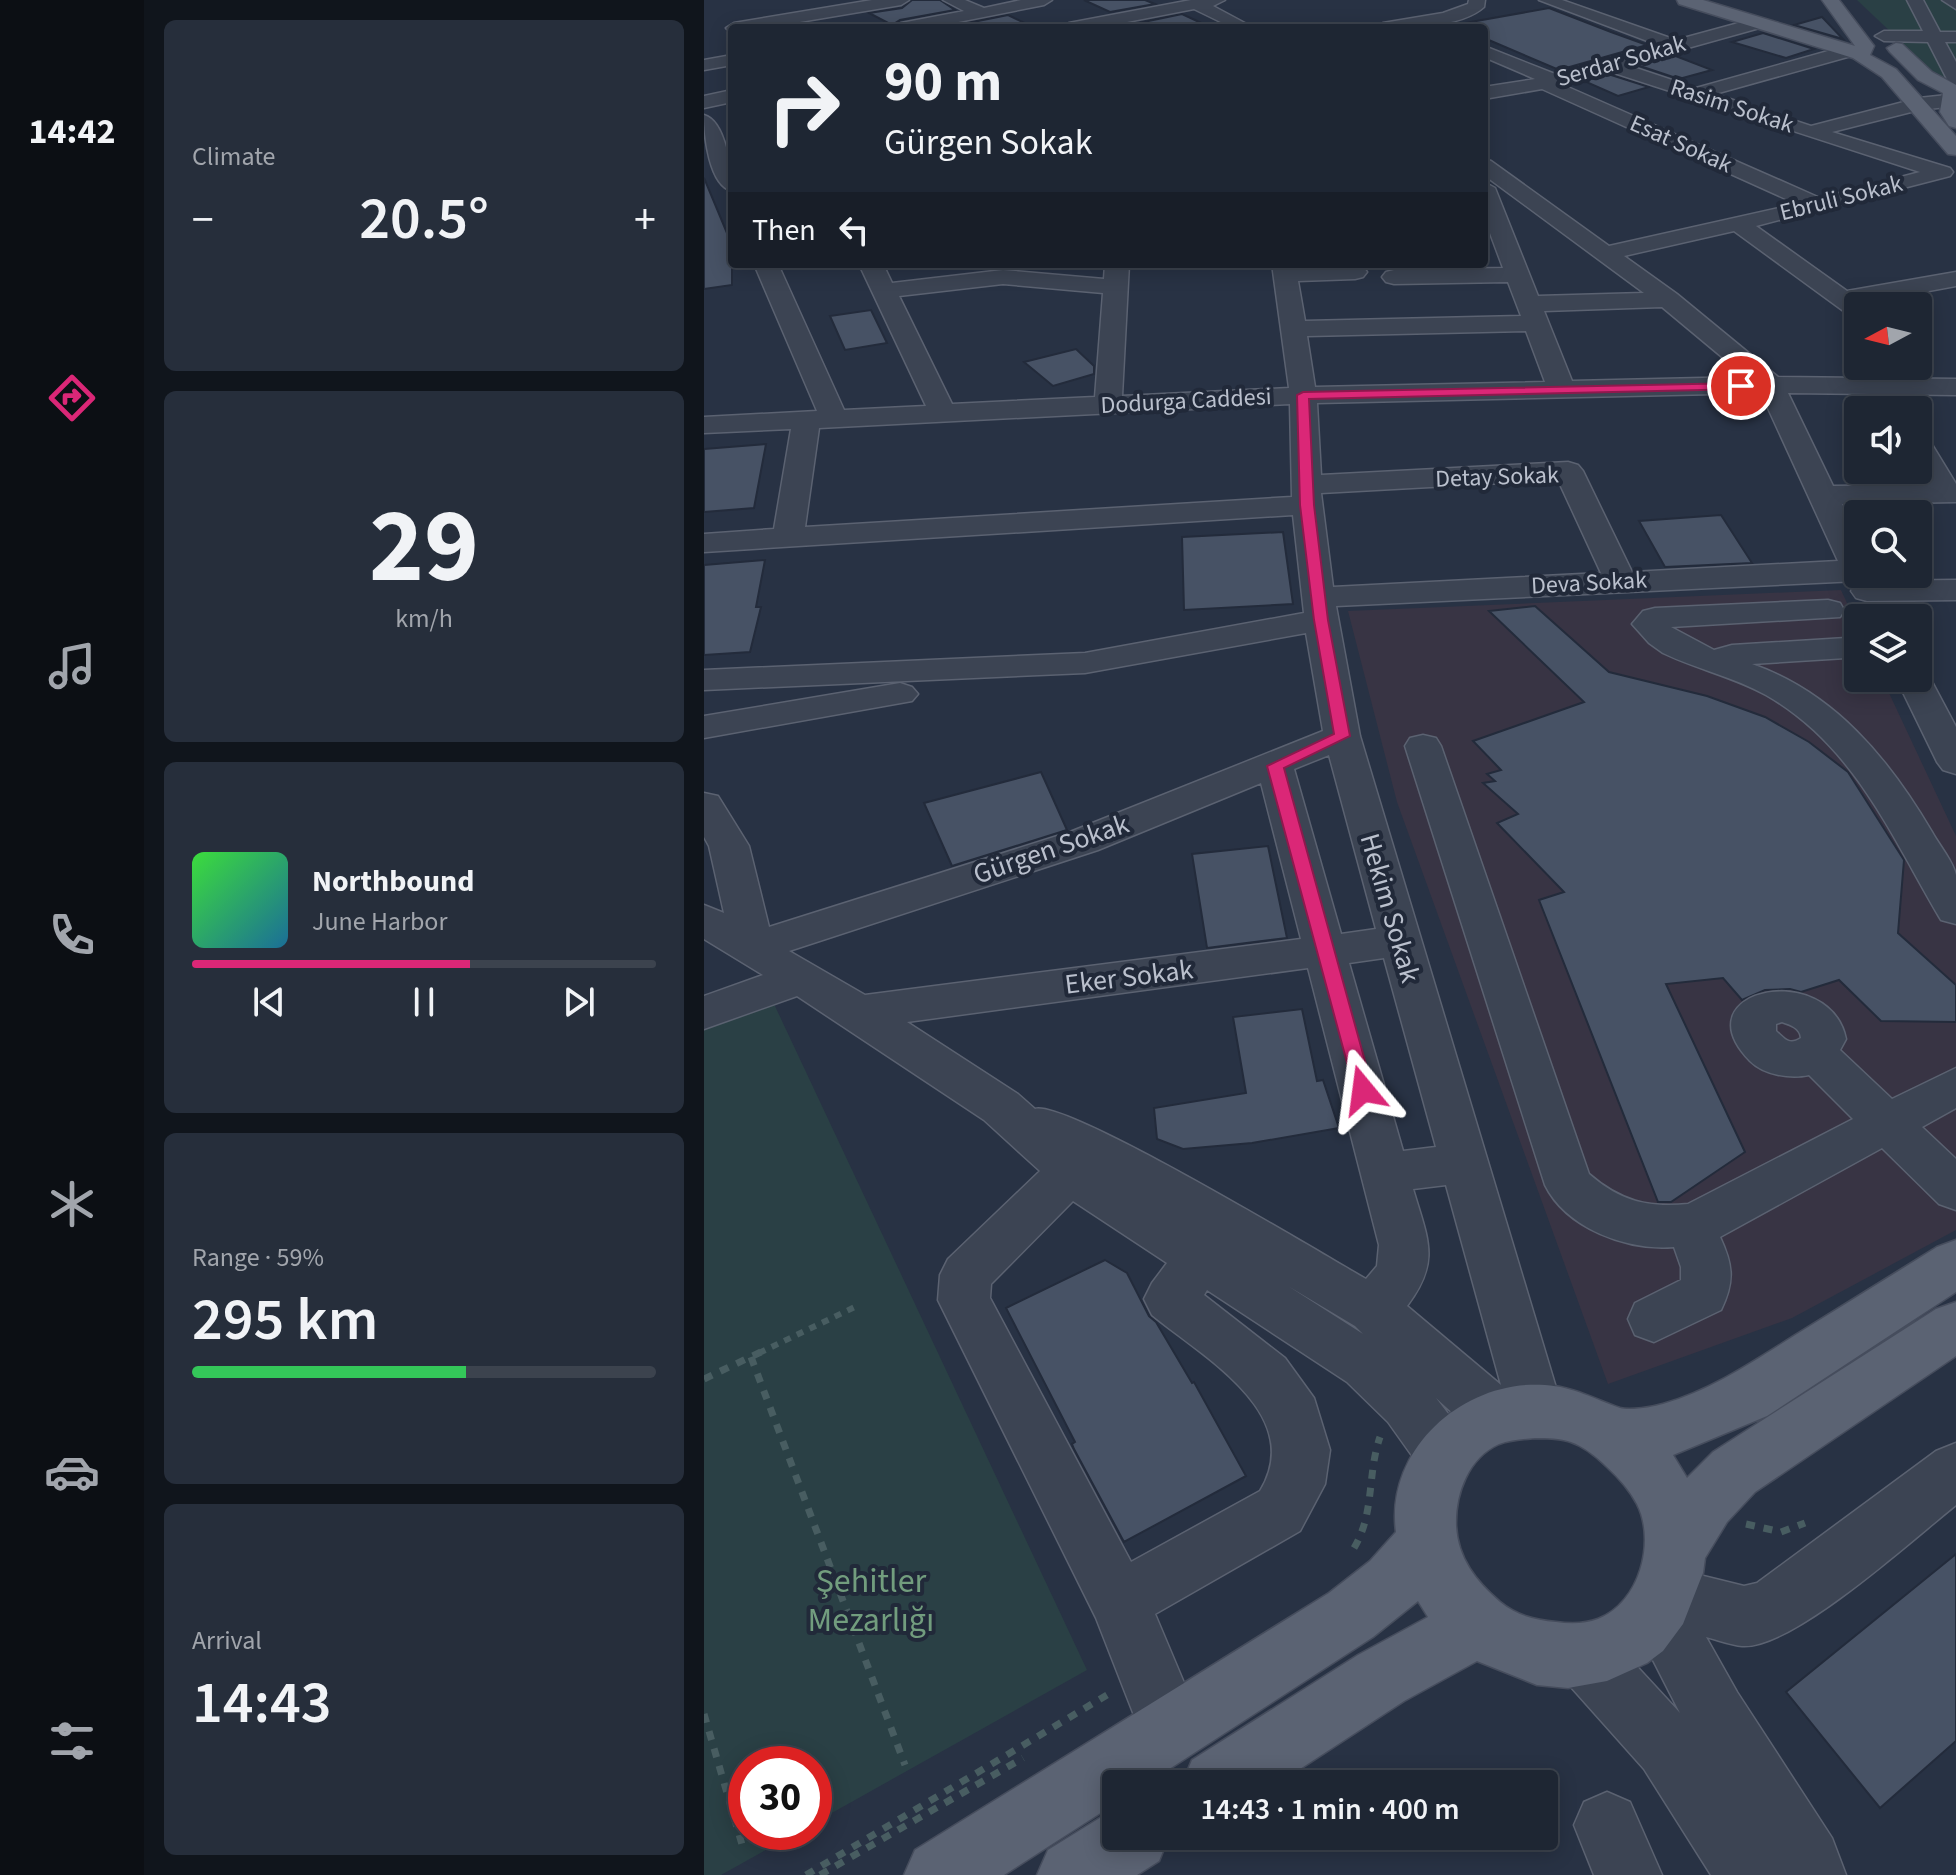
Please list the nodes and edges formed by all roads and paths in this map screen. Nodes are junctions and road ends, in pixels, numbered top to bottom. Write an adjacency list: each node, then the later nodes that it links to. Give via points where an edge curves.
1 (817, 0): 16 (street)
2 (901, 0): 16 (street)
3 (951, 0): 17 (street)
4 (1044, 0): 17 (street)
5 (1217, 0): 13 (street)
6 (1477, 0): 24 (street, via 1476,7)
7 (1547, 0): 30 (street)
8 (1685, 0): 15 (main road)
9 (1830, 0): 31 (main road)
10 (1850, 0): 29 (main road)
11 (1915, 0): 26 (street)
12 (1950, 0): 14 (street)
13 (1196, 4): 22 (street); 23 (street)
14 (1956, 4)
15 (1728, 7): 19 (main road)
16 (831, 12): 18 (street); 20 (street)
17 (982, 13): 21 (street)
18 (853, 23)
19 (1757, 23): 30 (street, Serdar Sokak); 31 (main road)
20 (758, 24)
21 (923, 24)
22 (1105, 24)
23 (1238, 24)
24 (1427, 24)
25 (728, 29): 28 (street, via 714,31)
26 (1934, 37): 27 (street); 29 (street); 38 (street)
27 (1956, 37)
28 (728, 41)
29 (1890, 42): 31 (street); 38 (main road, via 1925,76)
30 (1676, 46): 35 (street, Serdar Sokak)
31 (1851, 50): 39 (street); 42 (main road, via 1889,73)
32 (1488, 53): 36 (street, Esat Sokak)
33 (728, 61): 34 (street)
34 (704, 65)
35 (1609, 65): 36 (street, Serdar Sokak); 39 (street, Rasim Sokak)
36 (1549, 82): 37 (street, Serdar Sokak); 51 (street, Esat Sokak)
37 (1488, 90)
38 (1953, 91): 42 (street); 44 (main road, via 1950,112)
39 (1695, 94): 45 (street, Rasim Sokak)
40 (728, 97): 41 (street)
41 (704, 102)
42 (1919, 104): 45 (street); 46 (main road)
43 (704, 121): 49 (street)
44 (1956, 122)
45 (1810, 132): 48 (street, Rasim Sokak)
46 (1956, 149)
47 (1488, 168): 53 (street)
48 (1949, 174): 51 (street, Ebruli Sokak)
49 (728, 176)
50 (1488, 201): 62 (street, via 1513,240)
51 (1818, 205): 52 (street, Ebruli Sokak)
52 (1739, 224): 55 (street, Ebruli Sokak); 68 (street, Ebruli Sokak)
53 (1584, 236): 54 (street); 55 (street)
54 (1552, 238)
55 (1607, 253): 67 (street)
56 (767, 268): 80 (street)
57 (873, 268): 65 (street)
58 (1285, 269): 60 (street); 70 (street)
59 (983, 271): 61 (street); 65 (street)
60 (1355, 272)
61 (1116, 275): 78 (street)
62 (1518, 275): 63 (street); 69 (street)
63 (1394, 277)
64 (1956, 279): 66 (street)
65 (884, 291): 79 (street)
66 (1904, 292)
67 (1668, 299): 69 (street); 73 (street)
68 (1844, 300)
69 (1533, 313): 70 (street); 75 (street)
70 (1294, 329): 76 (street)
71 (1932, 364): 72 (street)
72 (1956, 384): 74 (street, Dodurga Caddesi)
73 (1771, 385): 74 (street, Dodurga Caddesi); 75 (street, Dodurga Caddesi); 85 (street)
74 (1885, 386): 77 (street)
75 (1562, 391): 76 (street, Dodurga Caddesi)
76 (1303, 395): 78 (street, Dodurga Caddesi); 84 (street, Hekim Sokak)
77 (1891, 396)
78 (1108, 404): 79 (street, Dodurga Caddesi)
79 (943, 413): 80 (street, Dodurga Caddesi)
80 (820, 420): 81 (street, Dodurga Caddesi); 86 (street)
81 (704, 425)
82 (1932, 465): 83 (street)
83 (1951, 493): 85 (street)
84 (1307, 495): 86 (street); 89 (street, Detay Sokak, via 1568,471); 93 (street, Hekim Sokak)
85 (1824, 495): 87 (street)
86 (788, 537): 88 (street)
87 (1844, 539)
88 (704, 543)
89 (1621, 581): 90 (street, Deva Sokak); 93 (street, Deva Sokak)
90 (1844, 585)
91 (1920, 588): 92 (street, Deva Sokak)
92 (1956, 590)
93 (1320, 608): 96 (street, Deva Sokak); 101 (street, Hekim Sokak)
94 (1828, 610): 97 (street, via 1655,618 1649,624 1657,634)
95 (1844, 648): 97 (street, via 1732,655)
96 (1085, 663): 98 (street); 100 (street)
97 (1716, 663): 106 (street, via 1757,676 1790,695 1859,751 1888,790)
98 (704, 680)
99 (1921, 692): 102 (street)
100 (704, 727)
101 (1342, 736): 104 (street, Gürgen Sokak); 108 (street, Hekim Sokak)
102 (1951, 743)
103 (1423, 746): 122 (street, via 1569,1185 1583,1200 1621,1221 1655,1228)
104 (1275, 766): 109 (street, Gürgen Sokak, via 1084,841); 110 (street)
105 (704, 805): 109 (street, via 729,846)
106 (1956, 910)
107 (704, 920): 109 (street)
108 (1399, 941): 110 (street, Eker Sokak); 118 (street, Hekim Sokak)
109 (753, 947): 111 (street)
110 (1324, 951): 112 (street, Eker Sokak); 120 (street)
111 (802, 977): 112 (street); 113 (street)
112 (859, 1012): 116 (street)
113 (704, 1013)
114 (1816, 1054): 117 (street)
115 (1956, 1086): 117 (street)
116 (1001, 1107): 119 (street); 126 (street, via 1122,1163)
117 (1887, 1124): 121 (street); 122 (street)
118 (1464, 1163): 120 (street); 131 (street, Hekim Sokak)
119 (1073, 1170): 123 (street); 137 (street, via 966,1275 964,1300)
120 (1386, 1173): 126 (street, via 1404,1245 1402,1273)
121 (1956, 1190)
122 (1688, 1226): 127 (street, via 1706,1260 1706,1286 1703,1294)
123 (1201, 1259): 133 (street, via 1366,1365 1407,1404); 137 (street, via 1170,1299 1266,1375 1294,1416 1302,1450 1296,1484 1280,1511)
124 (1956, 1263): 132 (main road, via 1747,1397 1662,1432)
125 (859, 1305): 129 (path)
126 (1373, 1310): 131 (street)
127 (1654, 1319)
128 (1956, 1326): 136 (main road, via 1734,1472 1706,1501)
129 (751, 1357): 130 (path); 142 (path)
130 (704, 1379)
131 (1516, 1414): 132 (main road, via 1578,1418); 133 (main road, via 1477,1426)
132 (1617, 1437): 136 (main road, via 1641,1458 1672,1515)
133 (1445, 1455): 135 (main road, via 1424,1511)
134 (1956, 1470): 136 (street, via 1766,1611 1744,1616)
135 (1426, 1543): 138 (main road, via 1435,1574); 140 (main road, via 1386,1591)
136 (1665, 1584): 139 (main road, via 1638,1631); 150 (street, via 1715,1714)
137 (1119, 1601): 140 (street)
138 (1477, 1626): 139 (main road, via 1510,1646 1547,1656); 143 (main road, via 1381,1678)
139 (1584, 1655): 149 (street, via 1667,1746)
140 (1159, 1699): 146 (path); 147 (main road)
141 (704, 1714): 144 (path)
142 (905, 1765)
143 (1238, 1770)
144 (728, 1796)
145 (1112, 1850): 148 (main road)
146 (806, 1875)
147 (940, 1875)
148 (1073, 1875)
149 (1750, 1875)
150 (1812, 1875)

